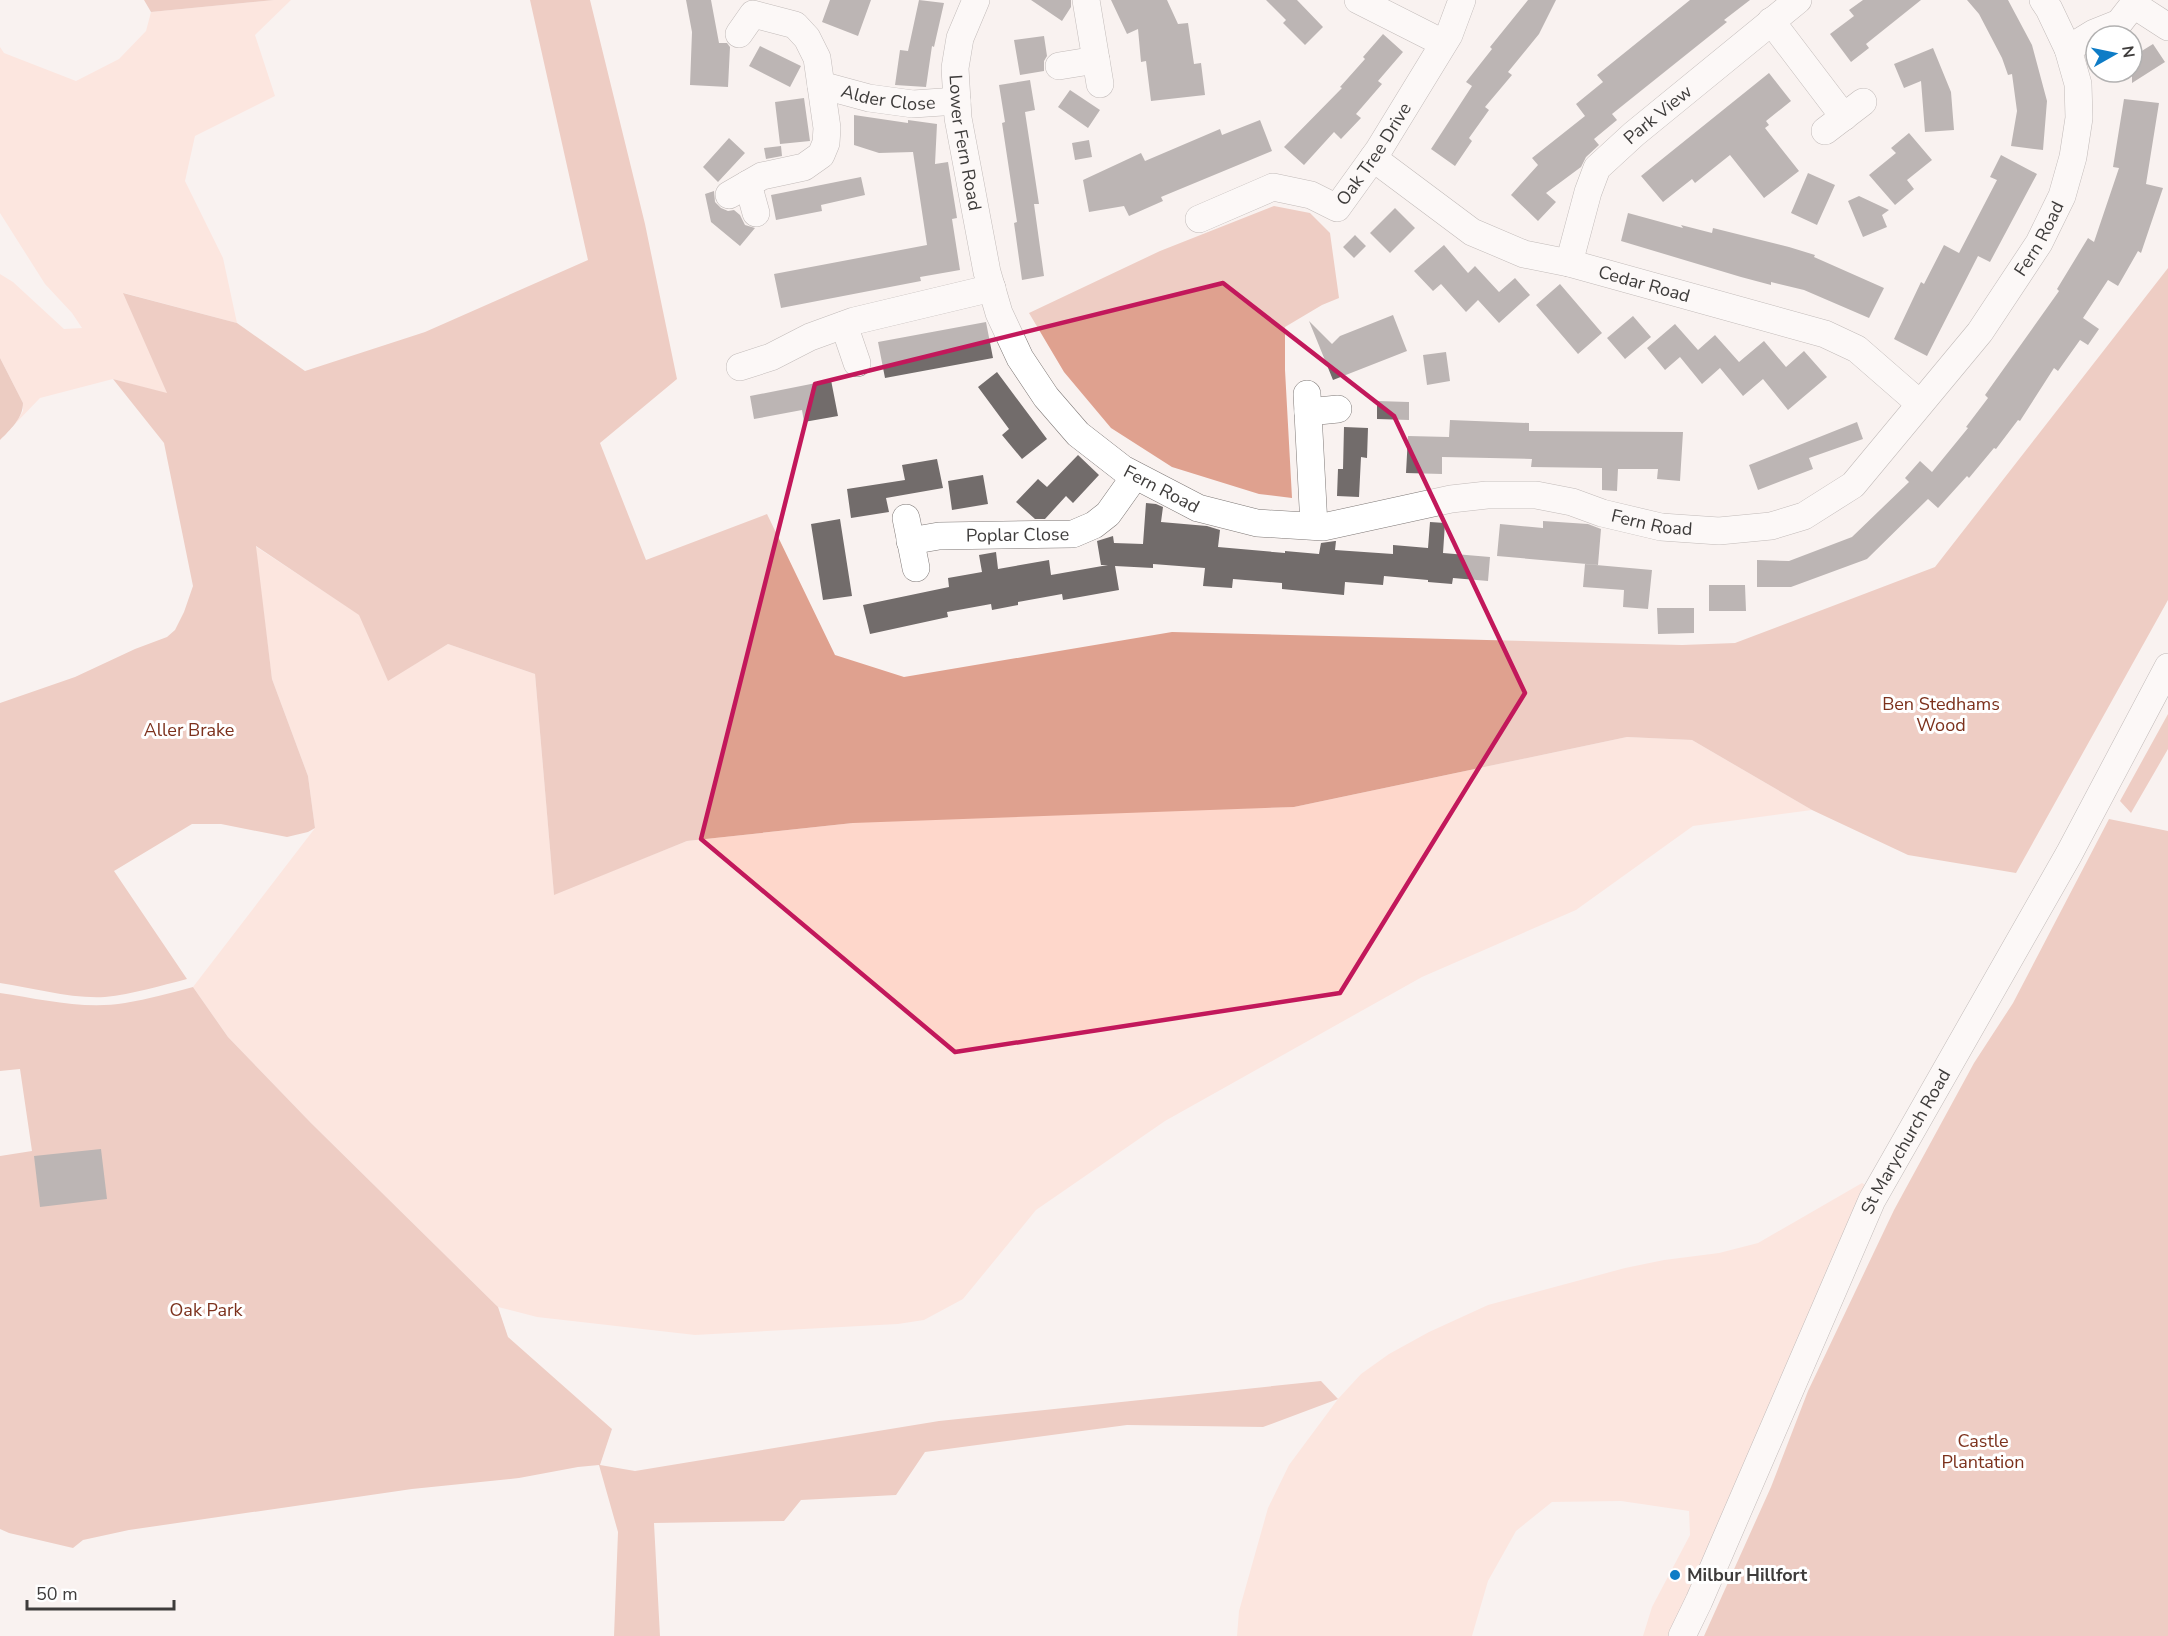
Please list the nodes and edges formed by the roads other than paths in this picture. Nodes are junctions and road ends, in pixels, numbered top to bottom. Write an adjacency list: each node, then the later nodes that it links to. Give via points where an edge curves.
1 (976, 0): 15 (street, Lower Fern Road, via 960,38 955,68)
2 (1086, 0): 13 (street, via 1098,72)
3 (1358, 0): 11 (street)
4 (1462, 0): 11 (street, Oak Tree Drive)
5 (1798, 0): 9 (street, Park View)
6 (2043, 0): 12 (street, Fern Road)
7 (2135, 2): 10 (street); 12 (street, via 2119,23)
8 (747, 16): 14 (street, Alder Close, via 795,25 817,58)
9 (1771, 21): 16 (street); 20 (street, Park View, via 1597,168)
10 (2168, 27)
11 (1443, 43): 17 (street, Oak Tree Drive)
12 (2068, 49): 25 (street, Fern Road, via 2078,84 2079,118 2062,196 2039,243 1980,332)
13 (1059, 66)
14 (821, 85): 15 (street, Alder Close, via 869,98 913,104); 18 (street, Alder Close, via 827,128 821,155 804,167 762,176 738,189)
15 (957, 101): 21 (street, Lower Fern Road)
16 (1844, 117)
17 (1373, 158): 19 (street, Oak Tree Drive, via 1337,208 1311,195 1273,187); 20 (street, Cedar Road, via 1472,232 1524,254)
18 (756, 213)
19 (1199, 219)
20 (1569, 263): 25 (street, Cedar Road, via 1825,334 1857,349)
21 (992, 288): 22 (street); 27 (street, Fern Road, via 1020,358 1046,397 1078,434)
22 (844, 324): 23 (street); 24 (street)
23 (857, 363)
24 (740, 367)
25 (1919, 403): 28 (street, Fern Road, via 1853,485 1804,516 1772,526 1719,531 1661,527 1536,495 1487,495)
26 (1338, 409): 28 (street, via 1307,403)
27 (1135, 476): 28 (street, Fern Road, via 1198,508 1257,523); 29 (street, Poplar Close, via 1108,514 1073,534 939,536 908,530)
28 (1314, 526)
29 (916, 568)
30 (2168, 667): 31 (street, St Marychurch Road, via 2068,854 1872,1200)
31 (1682, 1636)

